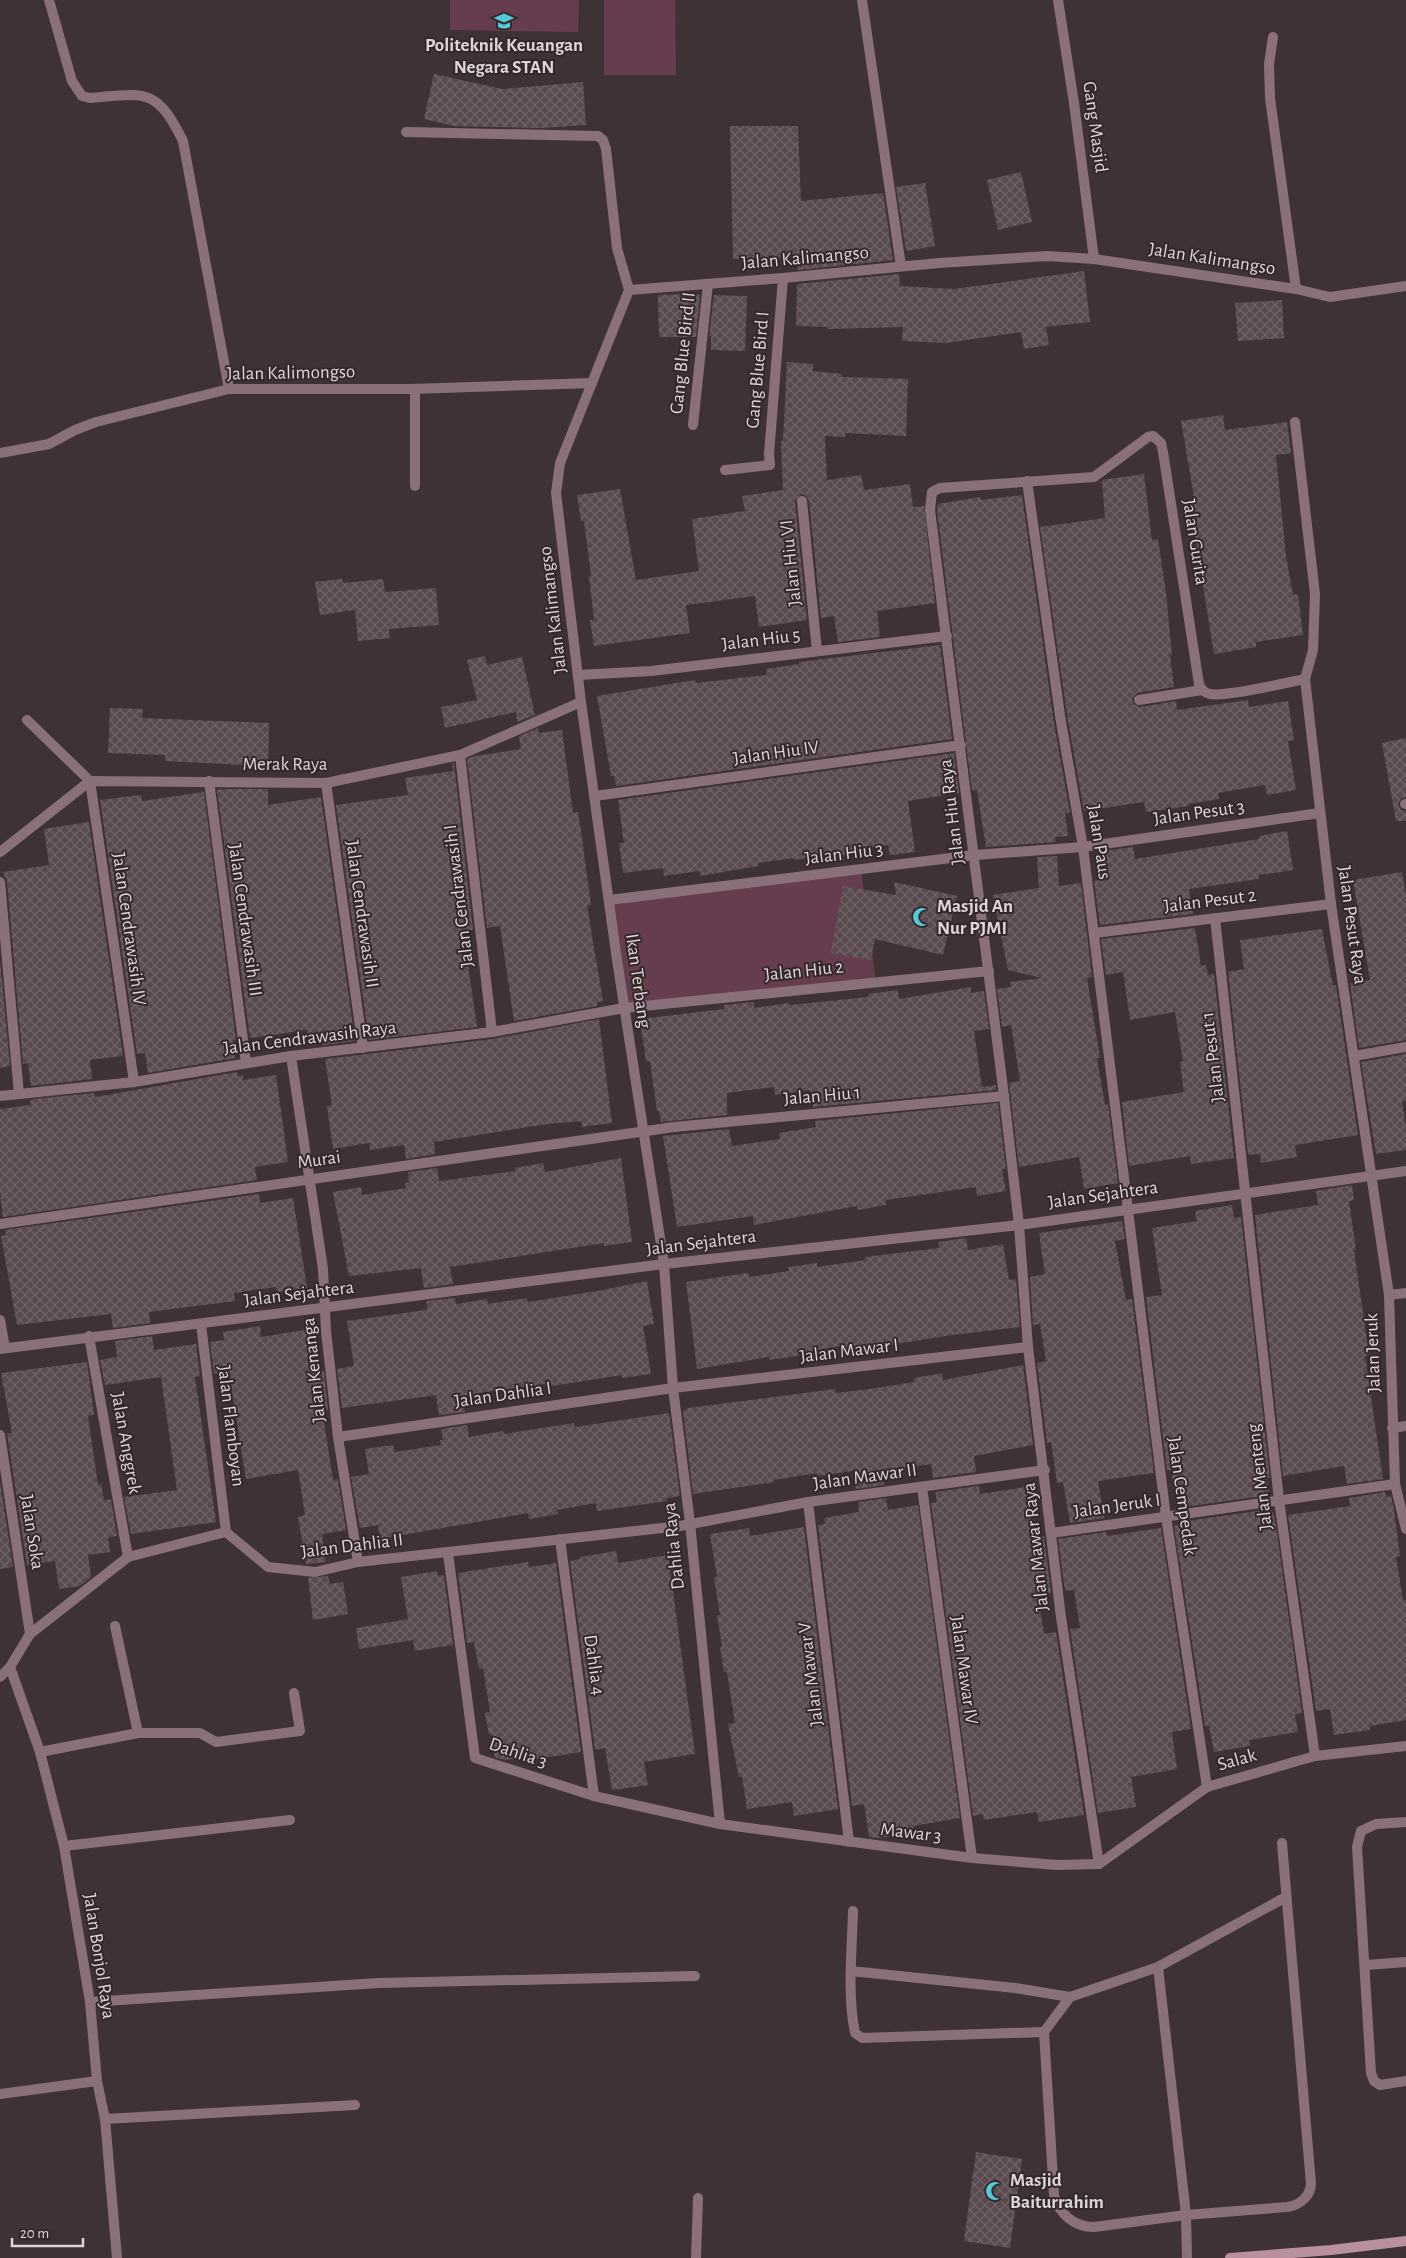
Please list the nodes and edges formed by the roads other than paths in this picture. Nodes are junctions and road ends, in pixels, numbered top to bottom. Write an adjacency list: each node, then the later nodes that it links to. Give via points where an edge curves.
1 (49, 0): 15 (street, via 72,81 82,96 144,95 158,102 170,116 183,141)
2 (862, 0): 7 (street)
3 (1058, 0): 6 (street, Gang Masjid)
4 (1273, 38): 11 (street, via 1269,64 1270,98)
5 (406, 132): 12 (street, via 598,136 604,140 616,248)
6 (1094, 259): 7 (street, Jalan Kalimangso, via 1048,256); 11 (street, Jalan Kalimangso)
7 (901, 266): 8 (street, Jalan Kalimangso)
8 (783, 278): 9 (street, Jalan Kalimangso); 19 (street, Gang Blue Bird I, via 770,465)
9 (708, 284): 12 (street, Jalan Kalimangso); 17 (street, Gang Blue Bird II)
10 (1406, 286): 11 (street, Jalan Kalimangso, via 1330,297)
11 (1296, 289)
12 (629, 290): 13 (street, Jalan Kalimangso)
13 (592, 383): 14 (street, Jalan Kalimongso); 25 (street, Jalan Kalimangso, via 560,463 556,493)
14 (415, 388): 15 (street, Jalan Kalimongso); 21 (street)
15 (229, 389): 18 (street, Jalan Kalimongso, via 96,422 49,444)
16 (1295, 422): 26 (street, Jalan Pesut Raya, via 1315,594 1314,636)
17 (694, 425)
18 (0, 453)
19 (725, 470)
20 (1027, 481): 23 (street, Jalan Hiu Raya, via 940,488 932,492 930,510); 27 (street, Jalan Gurita, via 1094,477 1148,436 1161,443); 38 (street, Jalan Paus, via 1061,722)
21 (415, 486)
22 (802, 501): 24 (street, Jalan Hiu VI)
23 (947, 636): 24 (street, Jalan Hiu 5); 31 (street, Jalan Hiu Raya)
24 (818, 651): 25 (street, Jalan Hiu 5, via 651,671)
25 (578, 675): 29 (street, Jalan Kalimangso)
26 (1305, 679): 27 (street, via 1224,693 1210,694); 37 (street, Jalan Pesut Raya)
27 (1202, 690): 28 (street)
28 (1138, 700)
29 (581, 702): 32 (street, Merak Raya); 36 (street, Ikan Terbang)
30 (27, 720): 33 (street)
31 (961, 745): 36 (street, Jalan Hiu IV); 40 (street, Jalan Hiu Raya)
32 (460, 755): 35 (street, Merak Raya); 48 (street, Jalan Cendrawasih I)
33 (90, 781): 34 (street, Merak Raya); 39 (street); 54 (street, Jalan Cendrawasih IV)
34 (209, 781): 35 (street, Merak Raya); 53 (street, Jalan Cendrawasih III)
35 (326, 784): 50 (street, Jalan Cendrawasih II)
36 (595, 796): 42 (street, Ikan Terbang)
37 (1320, 813): 38 (street, Jalan Pesut 3); 43 (street, Jalan Pesut Raya)
38 (1083, 846): 40 (street, Jalan Hiu 3); 45 (street, Jalan Paus)
39 (0, 852)
40 (974, 855): 42 (street, Jalan Hiu 3); 46 (street, Jalan Hiu Raya)
41 (0, 882): 55 (street)
42 (609, 900): 47 (street, Ikan Terbang)
43 (1331, 904): 44 (street, Jalan Pesut 2); 52 (street, Jalan Pesut Raya)
44 (1215, 918): 45 (street, Jalan Pesut 2); 62 (street, Jalan Pesut 1)
45 (1094, 933): 63 (street, Jalan Paus)
46 (989, 970): 47 (street, Jalan Hiu 2); 57 (street, Jalan Hiu Raya)
47 (624, 1008): 48 (street, Jalan Cendrawasih Raya); 58 (street, Ikan Terbang)
48 (492, 1032): 50 (street, Jalan Cendrawasih Raya)
49 (1406, 1047): 52 (street)
50 (363, 1048): 51 (street, Jalan Cendrawasih Raya)
51 (291, 1056): 53 (street, Jalan Cendrawasih Raya); 61 (street, Jalan Kenanga)
52 (1354, 1056): 60 (street, Jalan Pesut Raya)
53 (246, 1063): 54 (street, Jalan Cendrawasih Raya)
54 (134, 1082): 55 (street, Jalan Cendrawasih Raya)
55 (19, 1094): 56 (street, Jalan Cendrawasih Raya)
56 (0, 1096)
57 (1004, 1096): 58 (street, Jalan Hiu 1, via 674,1128); 65 (street, Jalan Hiu Raya)
58 (643, 1134): 61 (street, Murai); 66 (street, Ikan Terbang)
59 (1406, 1171): 60 (street, Jalan Sejahtera)
60 (1372, 1175): 62 (street, Jalan Sejahtera); 68 (street, Jalan Jeruk)
61 (309, 1179): 64 (street, Murai); 69 (street, Jalan Kenanga)
62 (1246, 1193): 63 (street, Jalan Sejahtera); 83 (street, Jalan Menteng)
63 (1127, 1209): 65 (street, Jalan Sejahtera); 85 (street, Jalan Cempedak)
64 (0, 1224)
65 (1019, 1225): 66 (street, Jalan Sejahtera); 73 (street, Jalan Mawar Raya)
66 (664, 1264): 69 (street, Jalan Sejahtera); 75 (street, Dahlia Raya)
67 (1406, 1293): 68 (street)
68 (1389, 1295): 77 (street, Jalan Jeruk)
69 (326, 1309): 71 (street, Jalan Sejahtera); 79 (street, Jalan Kenanga)
70 (0, 1320): 74 (street)
71 (201, 1324): 72 (street, Jalan Sejahtera); 88 (street, Jalan Flamboyan)
72 (90, 1336): 74 (street, Jalan Sejahtera); 92 (street, Jalan Anggrek)
73 (1028, 1348): 75 (street, Jalan Mawar I); 80 (street, Jalan Mawar Raya)
74 (2, 1349)
75 (674, 1388): 79 (street, Jalan Dahlia I); 86 (street, Dahlia Raya)
76 (1406, 1426): 77 (street)
77 (1392, 1428): 81 (street, Jalan Jeruk)
78 (0, 1435): 95 (street, Jalan Soka)
79 (338, 1437): 93 (street, Jalan Kenanga)
80 (1045, 1470): 82 (street, Jalan Mawar II); 89 (street, Jalan Mawar Raya)
81 (1395, 1484): 83 (street, Jalan Jeruk I); 87 (street, Jalan Jeruk)
82 (922, 1487): 84 (street, Jalan Mawar II); 111 (street, Jalan Mawar IV)
83 (1279, 1500): 85 (street, Jalan Jeruk I); 102 (street, Jalan Menteng)
84 (808, 1502): 86 (street, Jalan Mawar II); 108 (street, Jalan Mawar V)
85 (1166, 1517): 89 (street, Jalan Jeruk I); 103 (street, Jalan Cempedak)
86 (690, 1523): 90 (street, Jalan Dahlia II); 107 (street, Dahlia Raya)
87 (1406, 1529)
88 (226, 1532): 92 (street); 93 (street, Jalan Dahlia II, via 268,1567 314,1572)
89 (1051, 1533): 112 (street, Jalan Mawar Raya)
90 (560, 1539): 91 (street, Jalan Dahlia II); 104 (street, Dahlia 4)
91 (448, 1553): 93 (street, Jalan Dahlia II); 104 (street, Dahlia 3, via 475,1758)
92 (128, 1557): 95 (street)
93 (358, 1562)
94 (115, 1626): 99 (street)
95 (30, 1634): 96 (street)
96 (10, 1667): 97 (street); 101 (street, Jalan Bonjol Raya)
97 (0, 1677)
98 (294, 1692): 99 (street, via 300,1731 216,1742 200,1733)
99 (138, 1733): 101 (street)
100 (1406, 1746): 102 (street, Salak)
101 (40, 1752): 110 (street, Jalan Bonjol Raya)
102 (1315, 1756): 103 (street, Salak)
103 (1207, 1787): 112 (street, Salak)
104 (594, 1796): 107 (street, Dahlia 3)
105 (290, 1820): 110 (street)
106 (1406, 1822): 116 (street, via 1367,1826 1361,1830 1358,1839)
107 (720, 1824): 108 (street, Mawar 3)
108 (848, 1842): 111 (street, Mawar 3)
109 (1282, 1843): 113 (street)
110 (64, 1846): 121 (street, Jalan Bonjol Raya)
111 (972, 1858): 112 (street, Mawar 3, via 1057,1865)
112 (1099, 1864)
113 (1286, 1896): 117 (street); 129 (street, via 1311,2188 1302,2202 1293,2206)
114 (853, 1911): 118 (street)
115 (1406, 1962): 116 (street)
116 (1366, 1965): 124 (street, via 1371,2073 1380,2085)
117 (1158, 1967): 120 (street); 129 (street)
118 (851, 1971): 120 (street); 122 (street, via 853,2024 855,2033 862,2038)
119 (695, 1976): 121 (street, via 378,1983)
120 (1070, 1997): 122 (street)
121 (90, 2002): 123 (street, Jalan Bonjol Raya)
122 (1044, 2032): 129 (street, via 1054,2195 1059,2208 1075,2223 1087,2227)
123 (97, 2081): 125 (street); 127 (street, Jalan Bonjol Raya)
124 (1406, 2081)
125 (0, 2094)
126 (355, 2105): 127 (street)
127 (105, 2119): 131 (street, Jalan Bonjol Raya)
128 (698, 2198): 132 (street)
129 (1186, 2214): 133 (street)
130 (1406, 2241): 134 (street)
131 (117, 2258)
132 (696, 2258)
133 (1187, 2258)
134 (1230, 2258)

